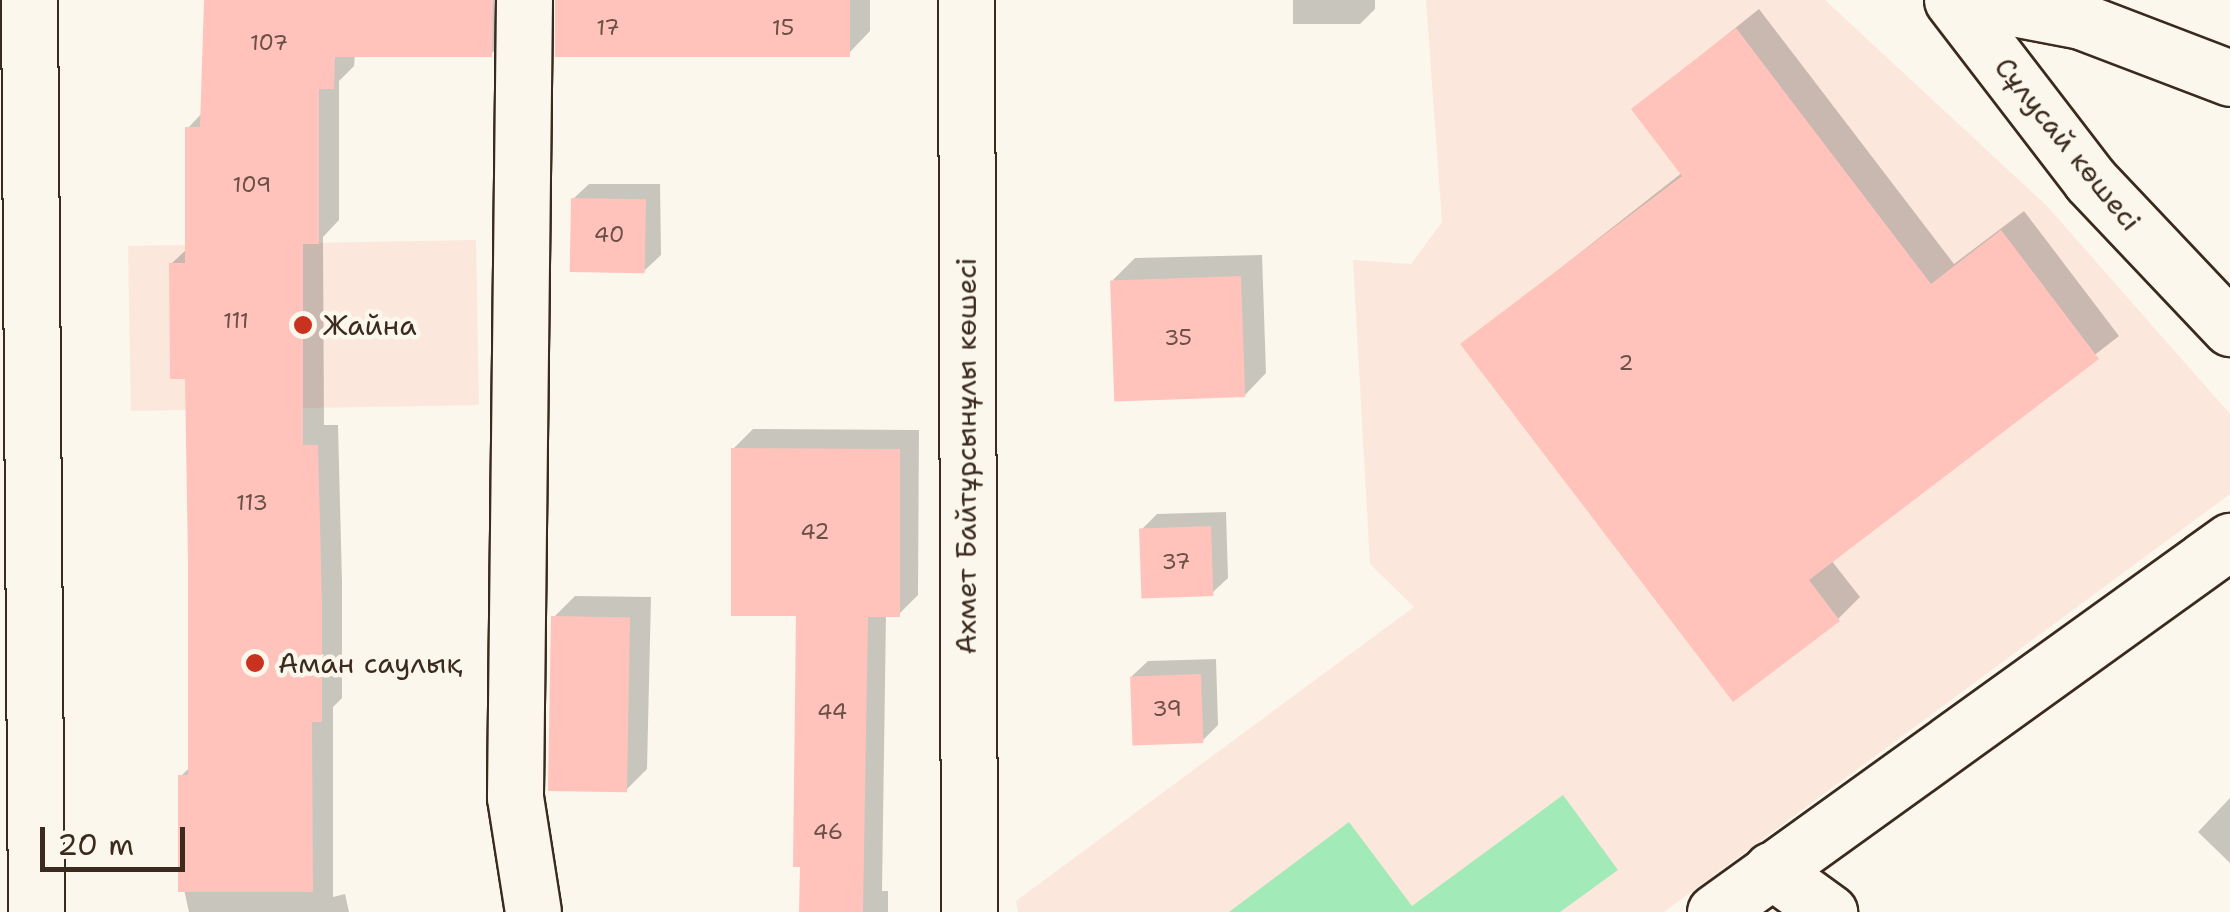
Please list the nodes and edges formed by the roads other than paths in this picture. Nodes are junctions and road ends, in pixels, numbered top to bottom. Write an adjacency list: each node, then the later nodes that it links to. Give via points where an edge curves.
1 (29, 0): 10 (street)
2 (524, 0): 11 (street, via 516,797)
3 (966, 0): 12 (street, Ахмет Байтұрсынұлы көшесі)
4 (1952, 0): 7 (street, Сұлусай көшесі, via 2090,180)
5 (1971, 0): 6 (street, via 2080,21)
6 (2230, 78)
7 (2230, 328)
8 (2230, 541): 9 (street)
9 (1771, 870): 13 (street); 14 (street)
10 (36, 912)
11 (533, 912)
12 (968, 912)
13 (1715, 912)
14 (1829, 912)

